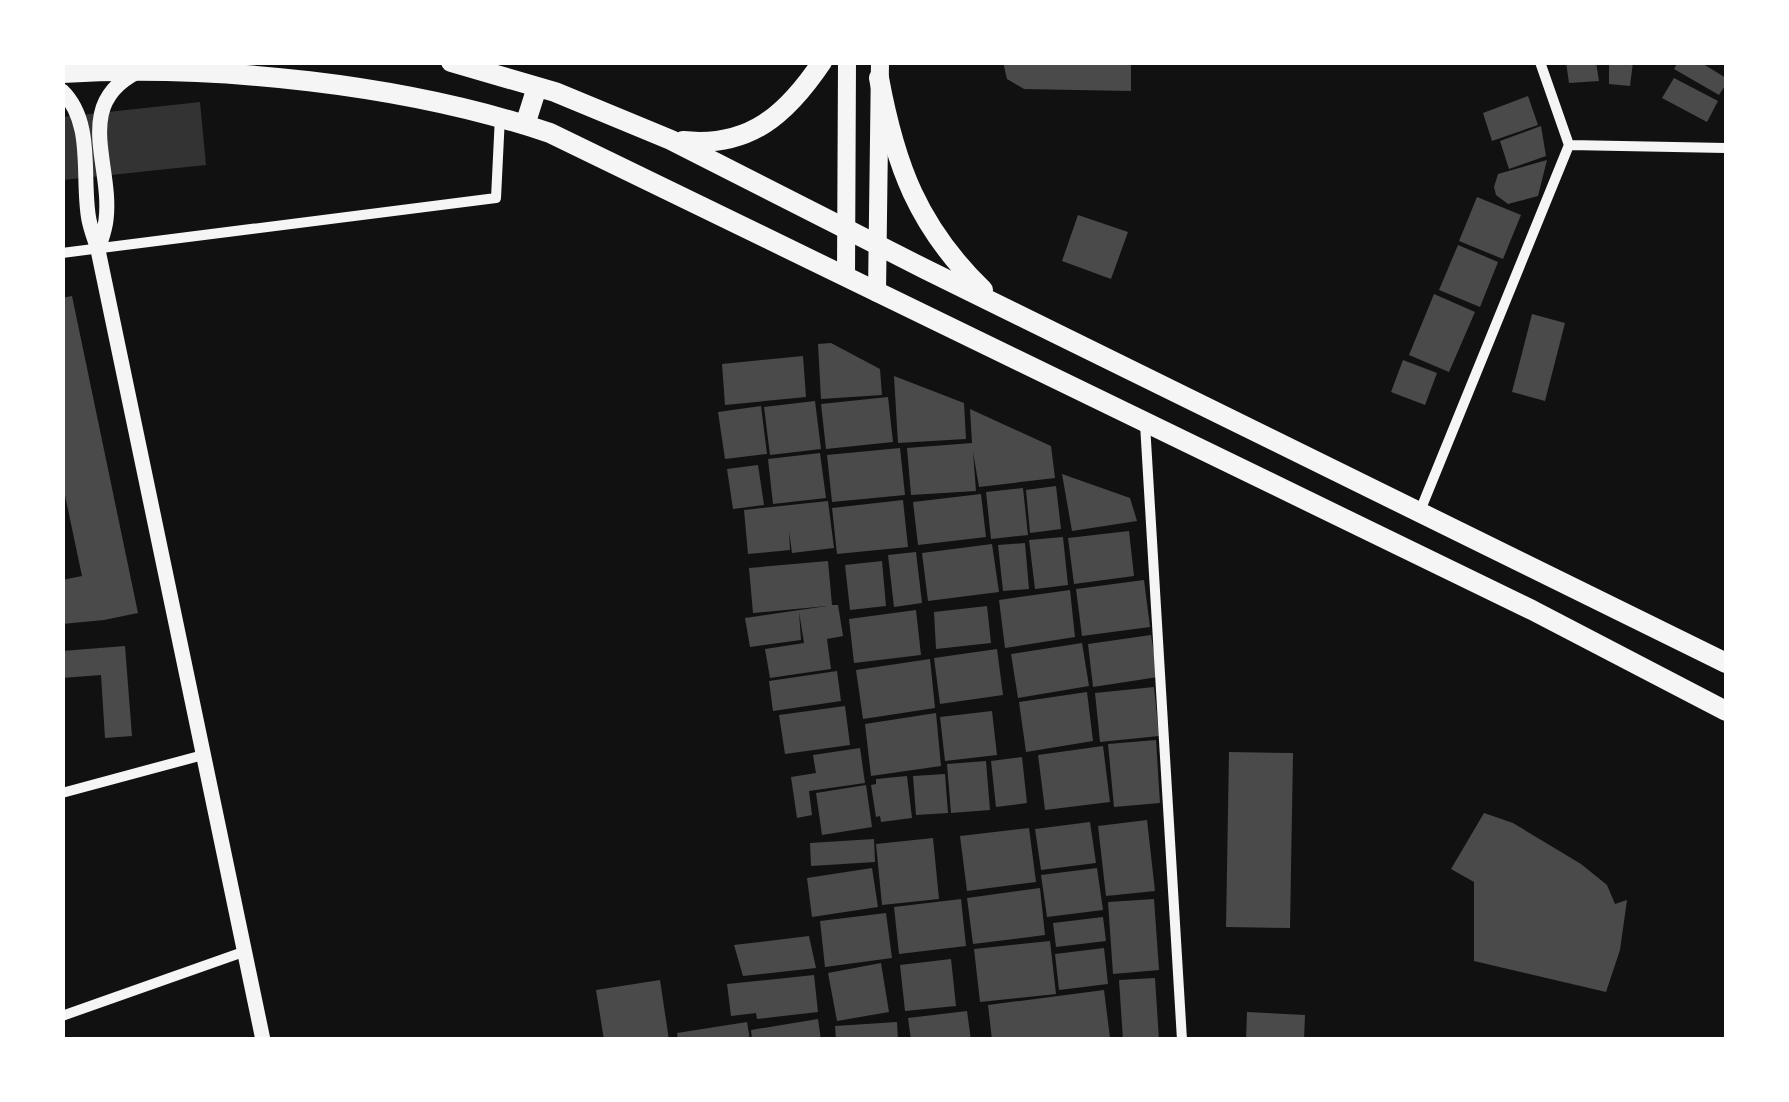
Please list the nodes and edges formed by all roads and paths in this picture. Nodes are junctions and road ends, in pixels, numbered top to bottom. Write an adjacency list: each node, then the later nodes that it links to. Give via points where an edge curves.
1 (451, 62): 9 (main road)
2 (484, 62): 9 (street)
3 (822, 62): 14 (main road, via 798,98 754,130 726,140)
4 (848, 62): 17 (main road)
5 (1540, 62): 15 (street)
6 (879, 70): 18 (main road); 23 (main road, via 889,131 922,215)
7 (137, 72): 8 (main road); 12 (main road, via 285,80); 19 (street, via 120,80 102,108 107,218)
8 (62, 73)
9 (506, 77): 10 (main road)
10 (537, 87): 13 (main road); 14 (main road)
11 (62, 91): 19 (street, via 81,126)
12 (500, 116): 13 (main road); 19 (street, via 496,198)
13 (525, 124): 21 (main road)
14 (671, 140): 17 (main road)
15 (1568, 145): 16 (street); 25 (street)
16 (1726, 148)
17 (846, 228): 18 (main road); 21 (main road)
18 (878, 244): 22 (main road); 23 (main road)
19 (98, 250): 20 (street); 28 (street)
20 (62, 253)
21 (846, 276): 22 (main road)
22 (877, 292): 24 (main road)
23 (999, 305): 25 (main road)
24 (1145, 422): 27 (main road); 33 (street)
25 (1420, 510): 26 (main road)
26 (1726, 663)
27 (1726, 711)
28 (203, 755): 29 (street); 30 (street)
29 (62, 794)
30 (246, 952): 31 (street); 32 (street)
31 (62, 1016)
32 (263, 1040)
33 (1182, 1040)

